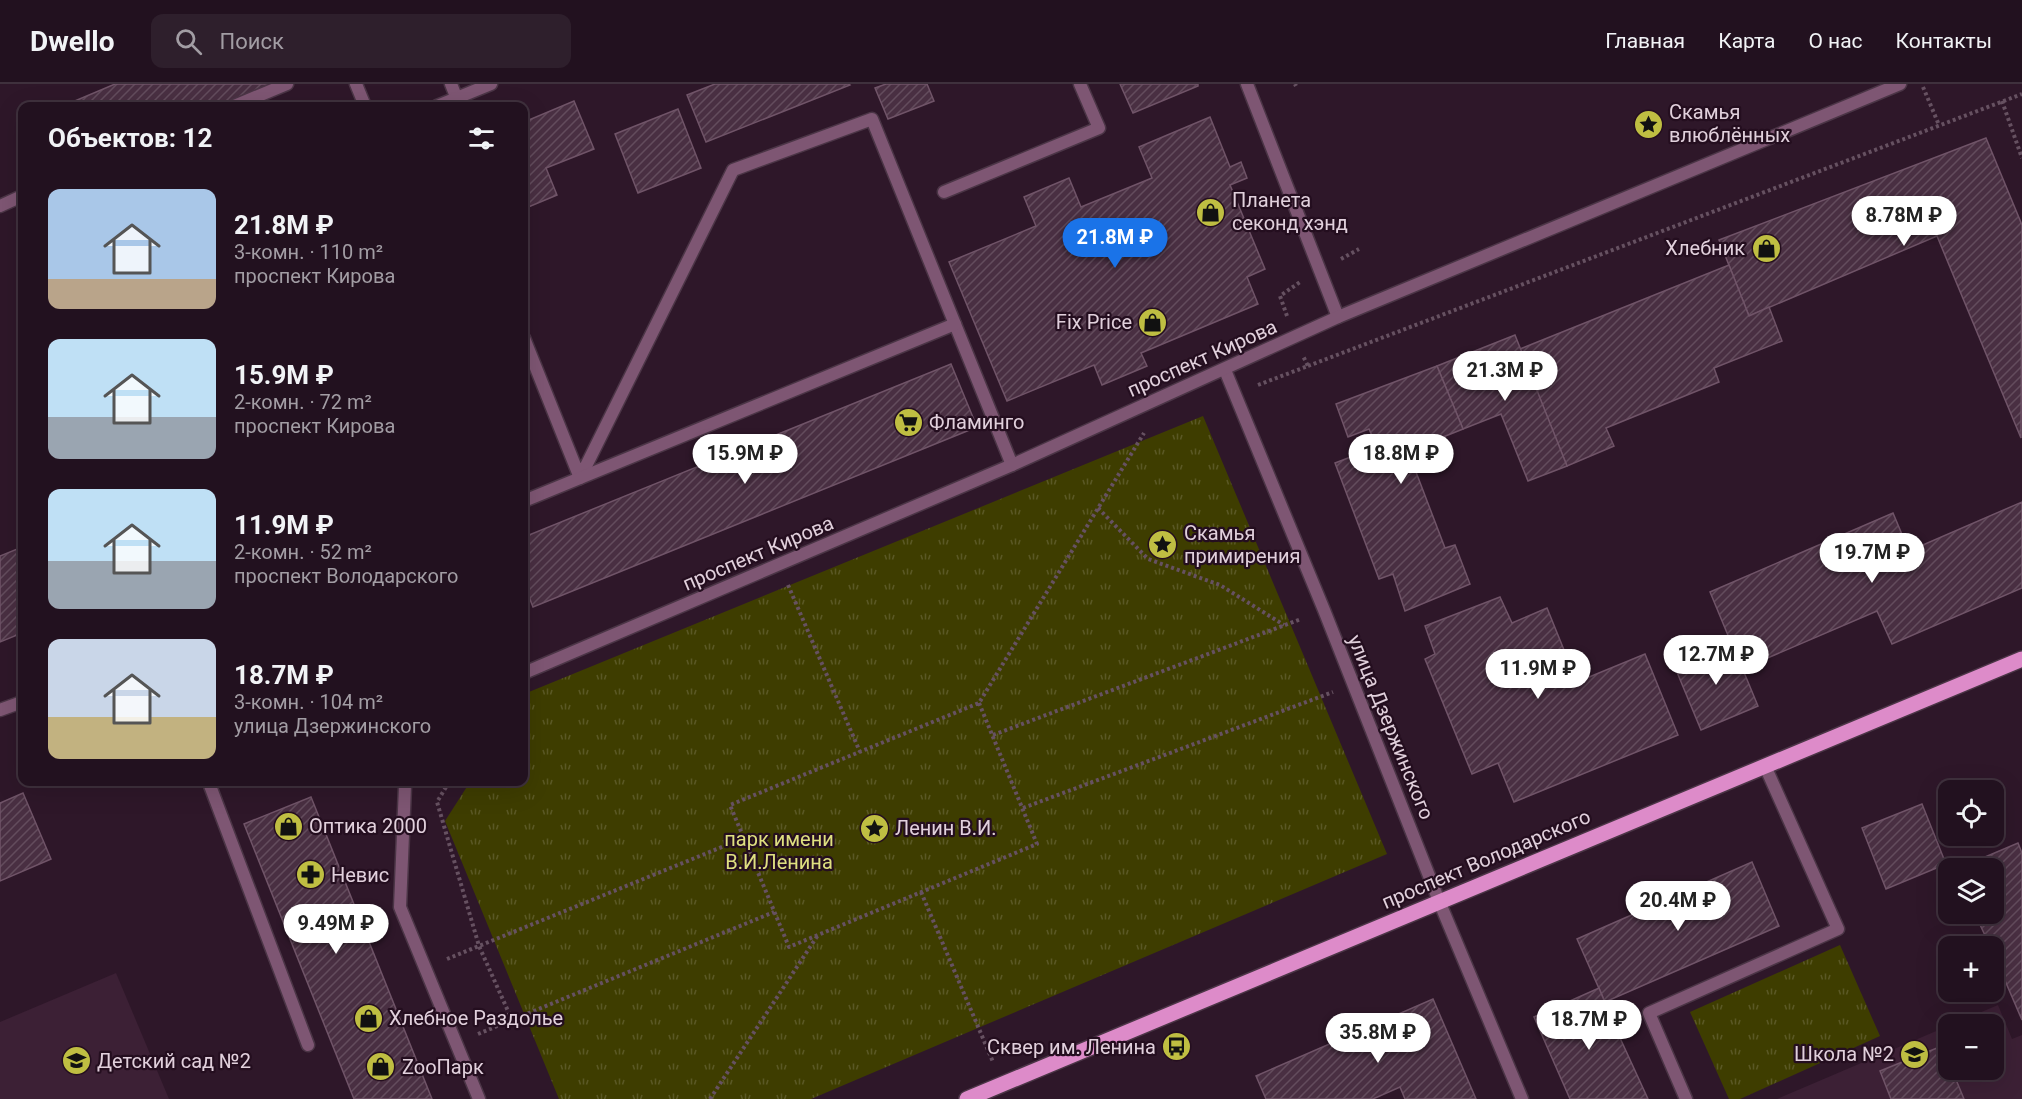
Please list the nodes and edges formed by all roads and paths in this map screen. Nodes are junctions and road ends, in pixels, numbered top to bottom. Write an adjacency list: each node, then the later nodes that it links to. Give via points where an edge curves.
1 (287, 84): 12 (street)
2 (356, 84): 13 (street)
3 (452, 84): 10 (street)
4 (491, 84): 10 (street)
5 (1080, 84): 17 (street, via 1098,128)
6 (1247, 84): 21 (street)
7 (1900, 84): 21 (street, проспект Кирова)
8 (1922, 84): 15 (path)
9 (2022, 94): 11 (path)
10 (457, 99): 14 (street)
11 (2002, 101): 15 (path); 16 (path)
12 (244, 102)
13 (363, 102)
14 (448, 102)
15 (1939, 125): 25 (path)
16 (2022, 158)
17 (944, 192)
18 (18, 198): 19 (street)
19 (0, 206)
20 (1280, 296): 23 (path)
21 (1338, 317): 23 (street, проспект Кирова)
22 (955, 324): 29 (street); 30 (street); 30 (street, via 872,119 733,170)
23 (1294, 337): 25 (path); 26 (street, проспект Кирова)
24 (528, 348): 30 (street)
25 (1308, 366): 27 (path)
26 (1225, 369): 27 (street, улица Дзержинского); 29 (street, проспект Кирова)
27 (1235, 394): 34 (street, улица Дзержинского)
28 (1148, 427): 32 (path)
29 (1012, 465): 33 (street, проспект Кирова)
30 (580, 478): 31 (street)
31 (528, 499)
32 (1098, 508): 35 (path, via 1148,559 1220,585); 40 (path)
33 (779, 565): 37 (street, проспект Кирова); 43 (path)
34 (1324, 610): 35 (path); 38 (street, улица Дзержинского)
35 (1284, 625): 42 (path)
36 (2022, 659): 44 (main road, проспект Володарского)
37 (528, 671)
38 (1353, 684): 48 (path); 51 (street, улица Дзержинского)
39 (18, 703): 41 (street)
40 (979, 703): 42 (path); 43 (path)
41 (0, 710)
42 (993, 735): 48 (path)
43 (860, 752): 49 (path, via 730,805)
44 (1765, 766): 51 (main road, проспект Володарского); 64 (street, via 1838,929 1649,1013)
45 (211, 786): 58 (street)
46 (406, 786): 55 (street, via 400,907)
47 (446, 786): 54 (path, via 437,802)
48 (1023, 808): 50 (path, via 1037,844)
49 (744, 838): 52 (path); 54 (path)
50 (921, 892): 53 (path); 59 (path)
51 (1439, 901): 59 (main road, проспект Володарского); 63 (street, улица Дзержинского)
52 (774, 912): 53 (path, via 789,946); 56 (path)
53 (818, 934): 61 (path)
54 (479, 946): 55 (path); 56 (path)
55 (424, 968): 57 (street)
56 (512, 1020): 57 (path)
57 (455, 1043): 60 (street)
58 (308, 1046)
59 (1002, 1085): 62 (main road, проспект Володарского)
60 (479, 1099)
61 (710, 1099)
62 (967, 1099)
63 (1522, 1099)
64 (1686, 1099)

